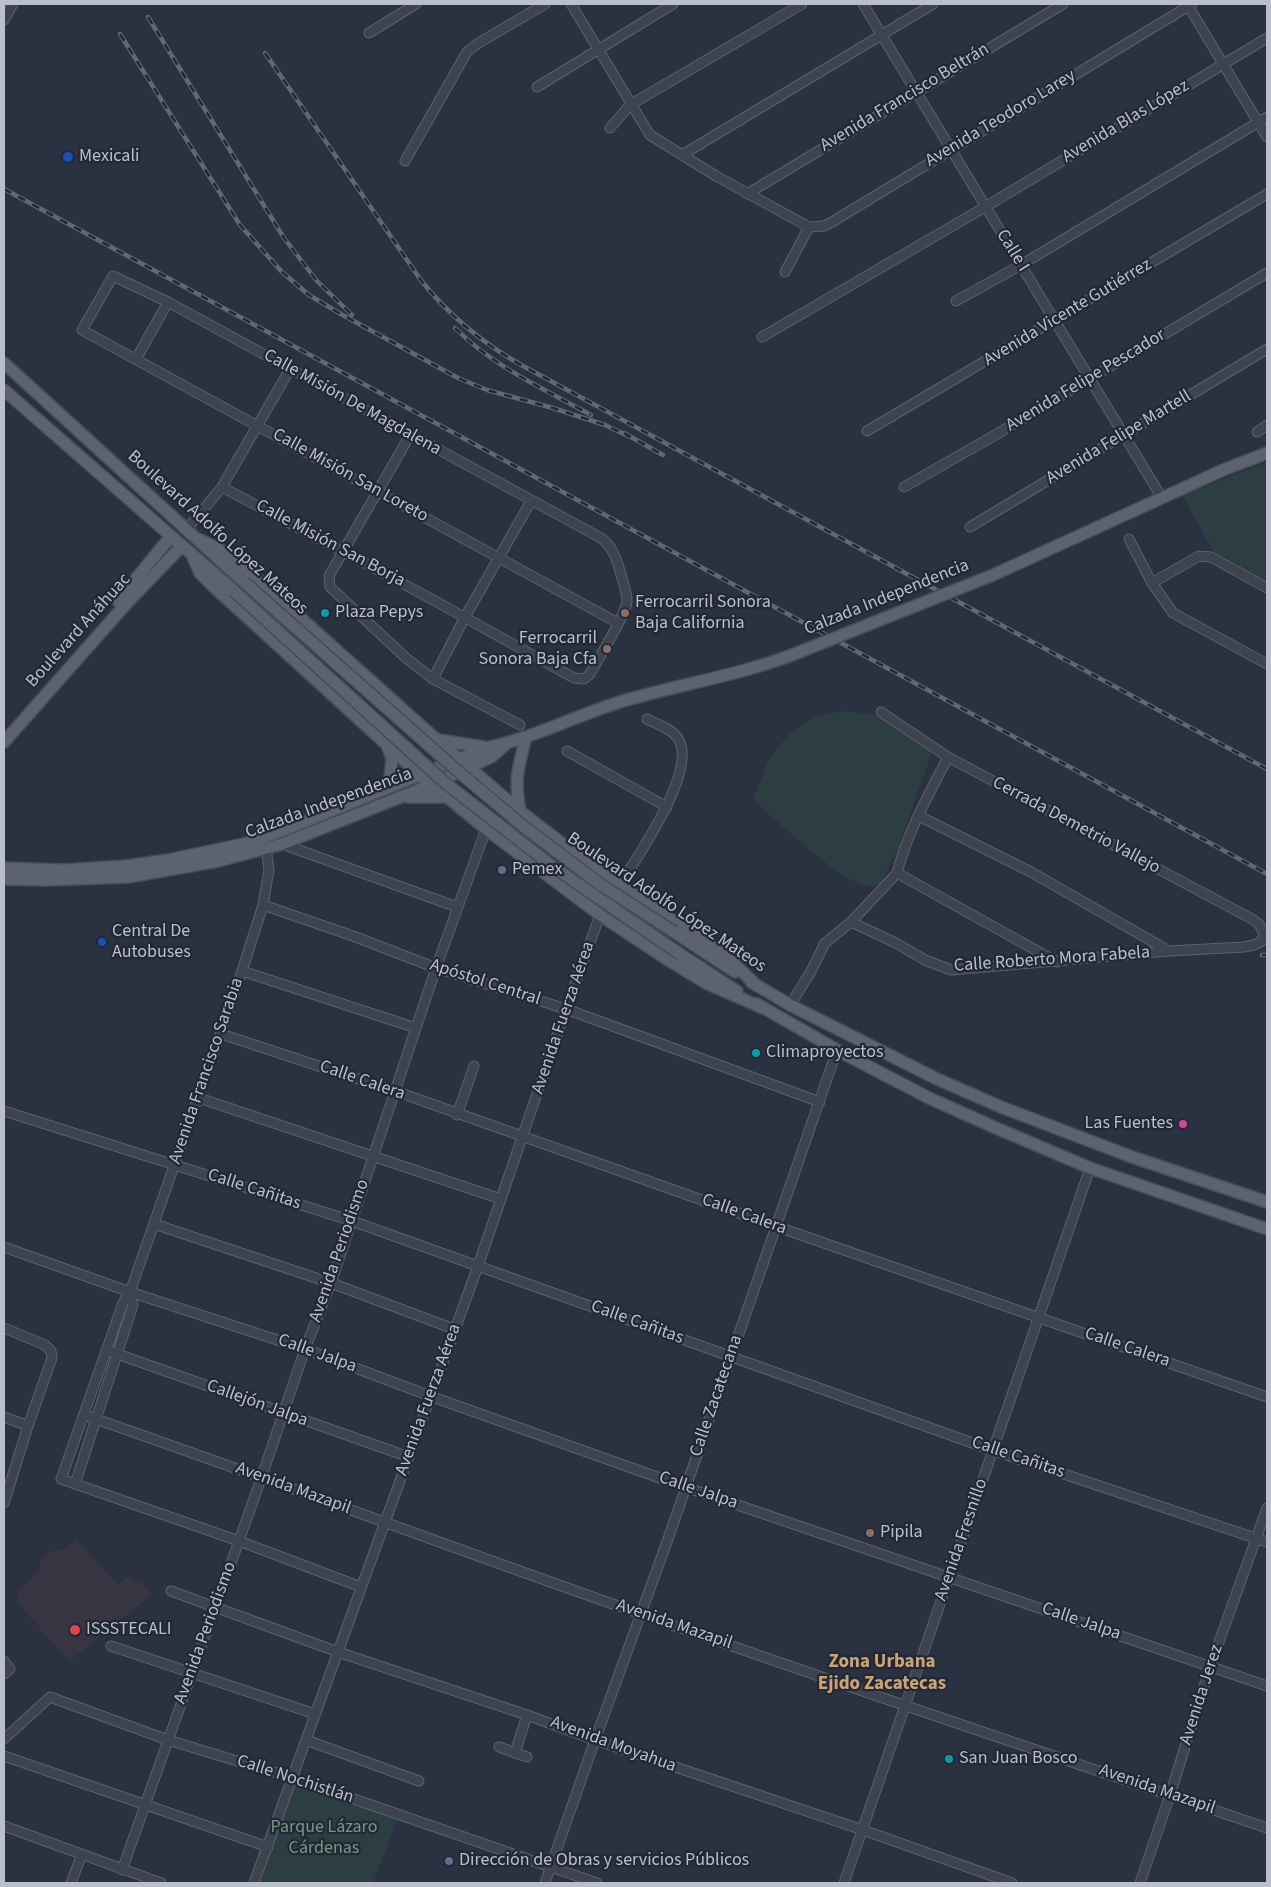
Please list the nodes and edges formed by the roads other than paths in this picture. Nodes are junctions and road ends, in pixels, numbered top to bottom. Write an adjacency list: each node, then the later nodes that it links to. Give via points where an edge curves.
1 (13, 4): 11 (street)
2 (416, 4): 12 (street)
3 (545, 4): 26 (street, via 467,52)
4 (571, 4): 15 (street)
5 (673, 4): 15 (street)
6 (802, 4): 19 (street)
7 (863, 4): 13 (street, Calle I)
8 (933, 4): 13 (street)
9 (1064, 4): 18 (street, Avenida Francisco Beltrán)
10 (1189, 4): 16 (street); 24 (street, Avenida Teodoro Larey)
11 (4, 20)
12 (369, 33)
13 (881, 35): 18 (street, Calle I); 25 (street)
14 (1267, 38): 16 (street, Avenida Blas López)
15 (598, 48): 17 (street); 19 (street)
16 (1223, 64): 21 (street); 29 (street, Avenida Blas López)
17 (537, 86)
18 (916, 91): 24 (street, Calle I); 27 (street, Avenida Francisco Beltrán)
19 (630, 104): 22 (street); 25 (street, via 650,135)
20 (1267, 117): 21 (street)
21 (1259, 122): 23 (street); 31 (street)
22 (610, 128)
23 (1267, 137)
24 (950, 149): 29 (street, Calle I); 30 (street, Avenida Teodoro Larey, via 832,222)
25 (682, 155): 27 (street)
26 (405, 162)
27 (747, 194): 30 (street)
28 (1267, 194): 36 (street, Avenida Vicente Gutiérrez)
29 (985, 207): 31 (street, Calle I); 38 (street, Avenida Blas López)
30 (809, 227): 32 (street)
31 (1021, 265): 34 (street); 36 (street, Calle I)
32 (785, 272)
33 (1267, 273): 43 (street, Avenida Felipe Pescador)
34 (956, 301)
35 (168, 302): 37 (street, Calle Misión De Magdalena, via 114,276); 40 (street); 42 (street, Calle Misión De Magdalena)
36 (1054, 320): 43 (street, Calle I); 47 (street, Avenida Vicente Gutiérrez)
37 (82, 330): 40 (street, Calle Misión San Loreto)
38 (762, 337)
39 (1267, 349): 50 (street, Avenida Felipe Martell)
40 (136, 360): 46 (street, Calle Misión San Loreto)
41 (4, 363): 58 (main road, Boulevard Adolfo López Mateos)
42 (290, 369): 46 (street); 49 (street, Calle Misión De Magdalena)
43 (1089, 379): 50 (street, Calle I); 53 (street, Avenida Felipe Pescador)
44 (4, 390): 59 (main road, Boulevard Adolfo López Mateos)
45 (1267, 425): 48 (street)
46 (257, 426): 52 (street); 54 (street, Calle Misión San Loreto)
47 (867, 431)
48 (1256, 432)
49 (410, 435): 54 (street); 56 (street, Calle Misión De Magdalena)
50 (1124, 436): 55 (street, Calle I); 57 (street, Avenida Felipe Martell)
51 (1267, 453): 55 (main road, Calzada Independencia)
52 (222, 487): 58 (street); 63 (street, Calle Misión San Borja)
53 (904, 487)
54 (378, 492): 63 (street); 64 (street, Calle Misión San Loreto)
55 (1162, 498): 76 (main road, Calzada Independencia, bridge, via 993,575 807,649 764,665 620,702)
56 (531, 501): 64 (street); 68 (street, Calle Misión De Magdalena, via 606,542 616,558 627,601)
57 (970, 527)
58 (187, 529): 60 (main road, Boulevard Adolfo López Mateos)
59 (171, 536): 62 (main road, Boulevard Adolfo López Mateos); 75 (main road, Boulevard Anáhuac)
60 (198, 539): 77 (main road, via 237,561); 110 (main road, Boulevard Adolfo López Mateos, bridge, via 460,774 523,826 601,885)
61 (1129, 539): 65 (street)
62 (186, 550): 78 (main road, Boulevard Anáhuac, via 126,604); 80 (main road, via 200,573 214,587); 112 (main road, Boulevard Adolfo López Mateos, bridge, via 443,781 552,866)
63 (344, 552): 67 (street, Calle Misión San Borja); 71 (street, via 329,576 332,590 406,658)
64 (499, 558): 67 (street); 68 (street, Calle Misión San Loreto)
65 (1152, 583): 66 (street, via 1199,556 1205,556); 69 (street, via 1173,613)
66 (1267, 588)
67 (465, 618): 70 (street, Calle Misión San Borja); 71 (street)
68 (618, 623): 70 (street, Calle Misión De Magdalena, via 590,674 580,680)
69 (1267, 664)
70 (567, 676)
71 (433, 678): 74 (street)
72 (881, 712): 83 (street, Cerrada Demetrio Vallejo)
73 (647, 719): 91 (street, via 671,732 682,748 678,782)
74 (520, 726)
75 (4, 732)
76 (526, 737): 79 (main road, Calzada Independencia); 92 (main road, via 517,773)
77 (437, 740): 81 (main road); 84 (main road)
78 (4, 742)
79 (508, 743): 81 (main road, Calzada Independencia); 85 (main road, Calzada Independencia, via 491,757)
80 (386, 744): 86 (main road); 88 (main road, via 392,760)
81 (486, 748): 84 (main road, Calzada Independencia)
82 (567, 751): 91 (street)
83 (948, 757): 93 (street); 105 (street, Cerrada Demetrio Vallejo, via 1252,919 1262,928)
84 (459, 758): 85 (main road); 86 (main road, Calzada Independencia)
85 (469, 767): 87 (main road, Calzada Independencia); 92 (main road)
86 (419, 774): 87 (main road); 88 (main road, Calzada Independencia)
87 (431, 785): 89 (main road, Calzada Independencia); 90 (main road)
88 (389, 787): 97 (main road, Calzada Independencia, via 287,829 214,851 126,866 64,870)
89 (401, 797): 90 (main road); 95 (main road, Calzada Independencia)
90 (445, 797): 94 (main road)
91 (667, 807): 100 (street)
92 (520, 811): 100 (main road)
93 (918, 816): 98 (street); 106 (street, via 1031,872)
94 (486, 829): 102 (street, Avenida Periodismo); 103 (main road)
95 (282, 844): 96 (main road, Calzada Independencia); 102 (street)
96 (266, 848): 99 (main road, Calzada Independencia, via 218,861 128,877); 101 (street, Avenida Francisco Sarabia, via 269,870)
97 (4, 868)
98 (897, 873): 104 (street); 107 (street)
99 (4, 879)
100 (620, 885): 110 (main road, via 726,956)
101 (263, 905): 108 (street, Apóstol Central); 109 (street, Avenida Francisco Sarabia)
102 (458, 907): 108 (street, Avenida Periodismo)
103 (600, 915): 112 (main road, via 706,983); 113 (street, Avenida Fuerza Aérea)
104 (851, 922): 107 (street, Calle Roberto Mora Fabela, via 951,970); 111 (street, via 825,943)
105 (1262, 941): 106 (street, Calle Roberto Mora Fabela, via 1229,949)
106 (1169, 951): 107 (street, Calle Roberto Mora Fabela)
107 (1058, 962)
108 (436, 968): 113 (street, Apóstol Central); 114 (street, Avenida Periodismo)
109 (242, 971): 114 (street); 115 (street, Avenida Francisco Sarabia)
110 (757, 986): 111 (main road, Boulevard Adolfo López Mateos)
111 (790, 1005): 128 (main road, Boulevard Adolfo López Mateos, via 936,1079 1001,1107 1132,1157)
112 (763, 1008): 116 (main road, Boulevard Adolfo López Mateos)
113 (566, 1009): 120 (street, Apóstol Central); 123 (street, Avenida Fuerza Aérea)
114 (416, 1028): 118 (street, Avenida Periodismo)
115 (221, 1034): 118 (street, Calle Calera); 119 (street, Avenida Francisco Sarabia)
116 (837, 1050): 120 (street, Calle Zacatecana); 126 (main road, Boulevard Adolfo López Mateos, via 954,1109)
117 (474, 1066): 122 (street)
118 (395, 1092): 122 (street, Calle Calera); 124 (street, Avenida Periodismo)
119 (199, 1098): 124 (street); 125 (street, Avenida Francisco Sarabia)
120 (820, 1102): 131 (street, Calle Zacatecana)
121 (4, 1111): 125 (street, Calle Cañitas)
122 (457, 1114): 123 (street, Calle Calera)
123 (522, 1137): 127 (street, Avenida Fuerza Aérea); 131 (street, Calle Calera)
124 (372, 1155): 127 (street); 129 (street, Avenida Periodismo)
125 (174, 1164): 129 (street, Calle Cañitas); 130 (street, Avenida Francisco Sarabia)
126 (1090, 1168): 132 (main road, Boulevard Adolfo López Mateos); 137 (street, Avenida Fresnillo)
127 (501, 1199): 134 (street, Avenida Fuerza Aérea)
128 (1267, 1202)
129 (352, 1221): 134 (street, Calle Cañitas); 135 (street, Avenida Periodismo)
130 (154, 1224): 135 (street); 136 (street, Avenida Francisco Sarabia)
131 (776, 1226): 137 (street, Calle Calera); 143 (street, Calle Zacatecana)
132 (1267, 1228)
133 (4, 1247): 136 (street, Calle Jalpa)
134 (478, 1266): 139 (street, Avenida Fuerza Aérea); 143 (street, Calle Cañitas)
135 (331, 1284): 139 (street); 140 (street, Avenida Periodismo)
136 (130, 1292): 140 (street, Calle Jalpa); 141 (street, Avenida Francisco Sarabia); 142 (street, Avenida Francisco Sarabia, via 134,1305)
137 (1038, 1317): 145 (street, Calle Calera); 151 (street, Avenida Fresnillo)
138 (4, 1328): 150 (street, via 45,1345 51,1351 52,1358)
139 (454, 1329): 144 (street, Avenida Fuerza Aérea)
140 (305, 1349): 144 (street, Calle Jalpa); 146 (street, Avenida Periodismo)
141 (106, 1350): 142 (street, Callejón Jalpa); 147 (street, Avenida Francisco Sarabia)
142 (118, 1354): 146 (street, Callejón Jalpa); 149 (street, Avenida Francisco Sarabia)
143 (730, 1357): 151 (street, Calle Cañitas); 155 (street, Calle Zacatecana)
144 (430, 1396): 152 (street, Avenida Fuerza Aérea); 155 (street, Calle Jalpa)
145 (1267, 1397)
146 (284, 1414): 152 (street, Callejón Jalpa); 153 (street, Avenida Periodismo)
147 (84, 1415): 149 (street, Avenida Mazapil); 154 (street, Avenida Francisco Sarabia, via 61,1479)
148 (4, 1418): 150 (street)
149 (96, 1419): 153 (street, Avenida Mazapil); 154 (street, Avenida Francisco Sarabia)
150 (28, 1426): 156 (street)
151 (992, 1450): 159 (street, Calle Cañitas); 162 (street, Avenida Fresnillo)
152 (408, 1457): 158 (street, Avenida Fuerza Aérea)
153 (262, 1476): 158 (street, Avenida Mazapil); 160 (street, Avenida Periodismo)
154 (75, 1484): 160 (street)
155 (685, 1487): 162 (street, Calle Jalpa); 166 (street, Calle Zacatecana)
156 (4, 1503)
157 (1267, 1508): 159 (street, Avenida Jerez)
158 (385, 1522): 163 (street, Avenida Fuerza Aérea); 166 (street, Avenida Mazapil)
159 (1257, 1538): 161 (street, Calle Cañitas); 170 (street, Avenida Jerez)
160 (239, 1541): 163 (street); 165 (street, Avenida Periodismo)
161 (1267, 1542)
162 (949, 1578): 170 (street, Calle Jalpa); 174 (street, Avenida Fresnillo)
163 (361, 1587): 168 (street, Avenida Fuerza Aérea)
164 (171, 1591): 165 (street, Avenida Moyahua)
165 (214, 1608): 168 (street, Avenida Moyahua); 172 (street, Avenida Periodismo)
166 (641, 1614): 174 (street, Avenida Mazapil); 180 (street, Calle Zacatecana)
167 (111, 1646): 172 (street)
168 (338, 1652): 175 (street, Avenida Fuerza Aérea); 176 (street, Avenida Moyahua)
169 (4, 1661): 171 (street)
170 (1210, 1667): 173 (street, Calle Jalpa); 187 (street, Avenida Jerez)
171 (7, 1671)
172 (192, 1672): 175 (street); 178 (street, Avenida Periodismo)
173 (1267, 1686)
174 (905, 1704): 187 (street, Avenida Mazapil); 191 (street, Avenida Fresnillo)
175 (314, 1714): 179 (street, Avenida Fuerza Aérea)
176 (527, 1715): 180 (street, Avenida Moyahua); 182 (street)
177 (4, 1739): 178 (street, Calle Nochistlán, via 50,1698)
178 (168, 1740): 185 (street, Calle Nochistlán); 188 (street, Avenida Periodismo)
179 (306, 1740): 185 (street, Avenida Fuerza Aérea); 186 (street)
180 (595, 1740): 191 (street, Avenida Moyahua); 194 (street, Calle Zacatecana)
181 (500, 1747): 182 (street)
182 (515, 1752): 184 (street)
183 (4, 1756): 188 (street)
184 (527, 1758)
185 (293, 1778): 192 (street, Avenida Fuerza Aérea); 194 (street, Calle Nochistlán)
186 (419, 1781)
187 (1170, 1795): 190 (street, Avenida Mazapil); 203 (street, Avenida Jerez)
188 (145, 1804): 192 (street); 195 (street, Avenida Periodismo)
189 (4, 1826): 193 (street)
190 (1267, 1828)
191 (862, 1830): 201 (street, Avenida Fresnillo); 202 (street, Avenida Moyahua)
192 (268, 1847): 198 (street, Avenida Fuerza Aérea)
193 (82, 1854): 195 (street); 196 (street)
194 (551, 1868): 199 (street, Calle Zacatecana); 200 (street, Calle Nochistlán)
195 (122, 1870): 197 (street)
196 (71, 1883)
197 (161, 1883)
198 (254, 1883)
199 (545, 1883)
200 (597, 1883)
201 (844, 1883)
202 (1012, 1883)
203 (1140, 1883)

